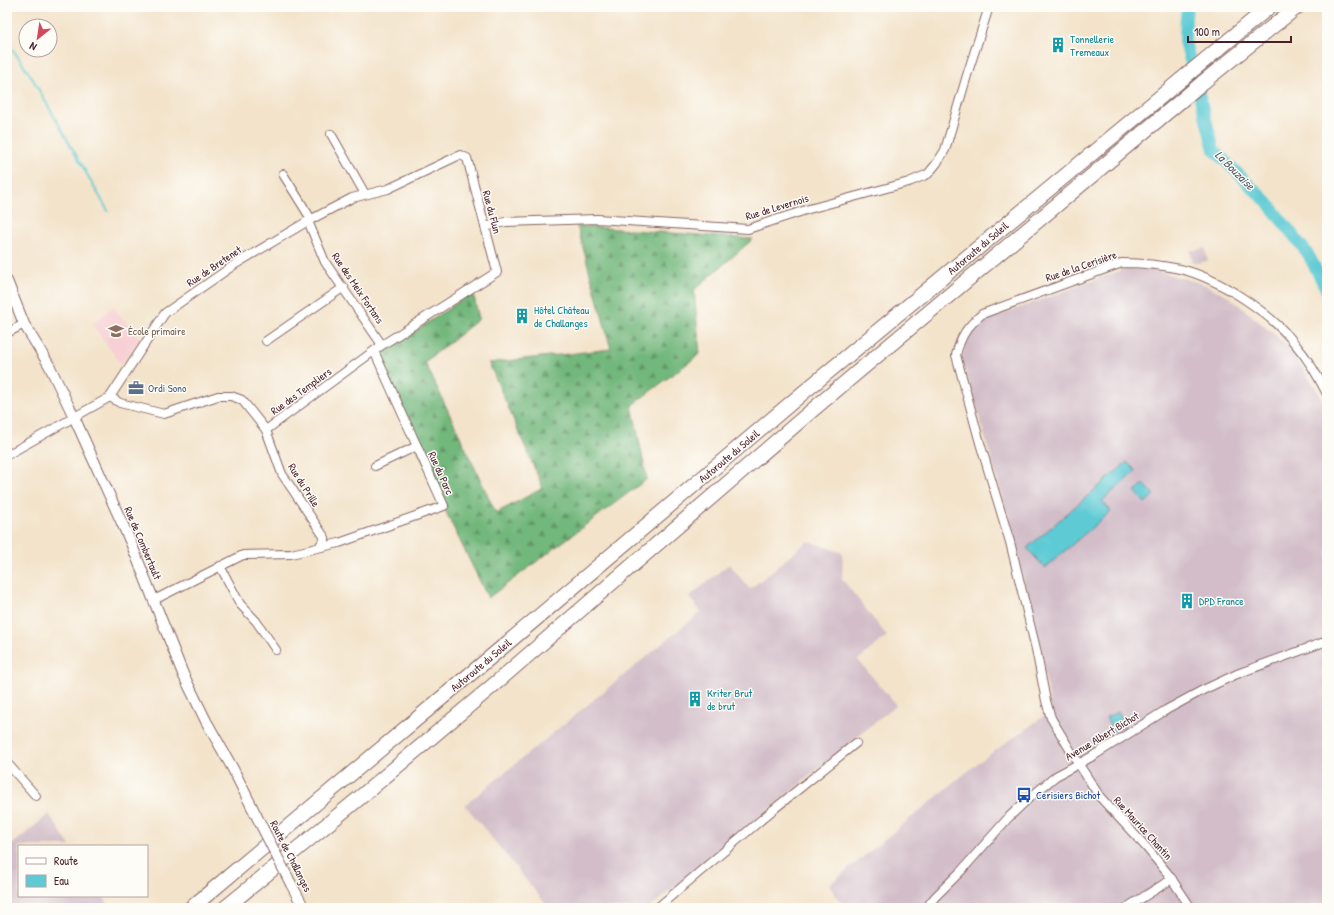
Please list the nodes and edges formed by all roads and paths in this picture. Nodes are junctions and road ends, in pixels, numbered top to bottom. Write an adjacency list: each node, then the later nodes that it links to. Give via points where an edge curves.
1 (990, 7): 9 (street, Rue de Levernois, via 945,150 928,174 909,182 809,209 748,229 597,219 505,222)
2 (1270, 7): 37 (highway, Autoroute du Soleil, via 804,392)
3 (1297, 7): 38 (highway, Autoroute du Soleil, via 1202,83 816,407 490,688)
4 (331, 134): 7 (street)
5 (467, 158): 7 (street, Rue de Bretenet, via 460,155 388,189); 9 (street, Rue du Flun)
6 (283, 174): 8 (street, Rue des Meix Fortans)
7 (365, 194): 8 (street, Rue de Bretenet)
8 (309, 220): 12 (street, Rue des Meix Fortans, via 325,262); 19 (street, Rue de Bretenet, via 234,265 165,313)
9 (485, 227): 10 (street, Rue du Flun)
10 (497, 272): 16 (street, Rue des Templiers)
11 (7, 280): 13 (street, Rue de Combertault)
12 (344, 287): 15 (street); 16 (street, Rue des Meix Fortans)
13 (24, 324): 14 (street); 20 (street, Rue de Combertault, via 49,365)
14 (7, 333)
15 (266, 342)
16 (382, 345): 17 (street, Rue des Templiers)
17 (374, 351): 21 (street, Rue des Templiers); 22 (street, Rue du Parc)
18 (1327, 394): 32 (street, Rue de la Cerisière, via 1318,374 1296,344 1271,319 1235,293 1211,280 1180,269 1122,263 982,314 969,325 959,342 956,355 1010,542 1051,718)
19 (110, 397): 20 (street); 21 (street, Rue des Templiers, via 120,403 164,414 218,396 231,396 242,400)
20 (74, 417): 23 (street); 27 (street, Rue de Combertault)
21 (266, 430): 25 (street, Rue du Prille, via 282,474 325,538)
22 (417, 446): 24 (street); 25 (street, Rue du Parc, via 444,506)
23 (8, 453)
24 (375, 466)
25 (319, 548): 26 (street, via 291,554 243,554)
26 (220, 566): 27 (street); 29 (street, via 240,604 256,621)
27 (154, 600): 34 (street, Rue de Combertault, via 183,674)
28 (1327, 641): 32 (street, Avenue Albert Bichot, via 1236,674 1203,690 1166,710 1094,756)
29 (276, 650)
30 (856, 742): 40 (street)
31 (7, 763): 33 (street)
32 (1078, 763): 35 (street, Rue Maurice Chantin, via 1100,797); 36 (street, Avenue Albert Bichot, via 1056,776 1014,812)
33 (36, 796)
34 (256, 815): 39 (street, Route de Challanges, bridge)
35 (1172, 879): 41 (street); 42 (street, Rue Maurice Chantin)
36 (928, 906)
37 (191, 908)
38 (225, 908)
39 (304, 908)
40 (657, 908)
41 (1126, 908)
42 (1190, 908)

